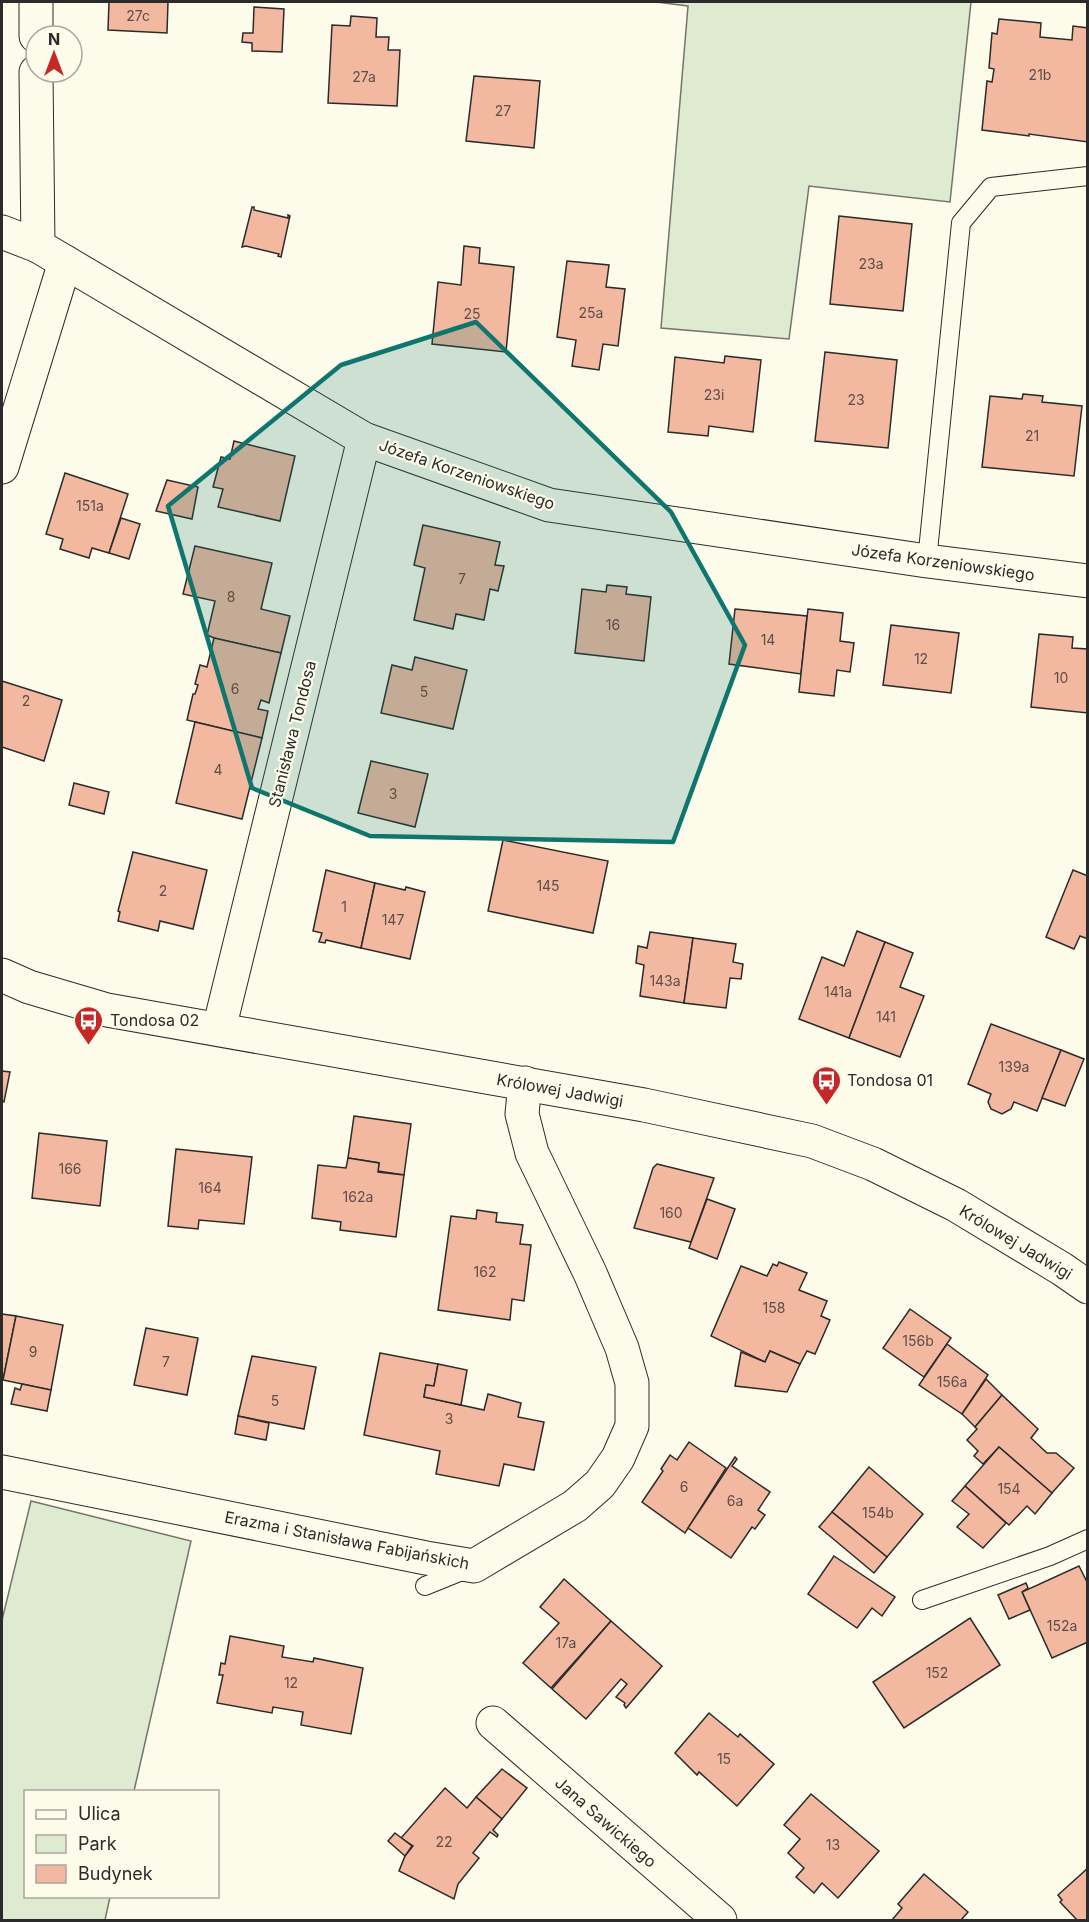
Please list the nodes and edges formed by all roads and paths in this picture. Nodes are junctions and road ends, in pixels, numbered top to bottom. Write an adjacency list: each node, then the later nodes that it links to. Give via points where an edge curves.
1 (36, 2): 2 (street)
2 (36, 24)
3 (37, 84): 6 (street)
4 (1088, 177): 9 (lane, via 991,187 962,223)
5 (2, 232): 6 (street, Józefa Korzeniowskiego)
6 (52, 254): 7 (street, Józefa Korzeniowskiego); 8 (street)
7 (364, 440): 9 (street, Józefa Korzeniowskiego, via 549,504); 12 (street, Stanisława Tondosa)
8 (2, 466)
9 (927, 561): 10 (street, Józefa Korzeniowskiego)
10 (1088, 581)
11 (2, 975): 12 (street, Królowej Jadwigi, via 107,1010)
12 (219, 1029): 13 (street, Królowej Jadwigi)
13 (525, 1083): 14 (street, Królowej Jadwigi, via 812,1141 873,1164 956,1205); 17 (street, Erazma i Stanisława Fabijańskich, via 522,1114 532,1153 622,1348 632,1383 632,1426 618,1458 600,1484 575,1506)
14 (1088, 1287)
15 (2, 1472): 17 (street, Erazma i Stanisława Fabijańskich)
16 (1088, 1539): 19 (lane)
17 (474, 1566): 18 (lane)
18 (425, 1586)
19 (922, 1600)
20 (493, 1723): 21 (street, Jana Sawickiego)
21 (720, 1920)

